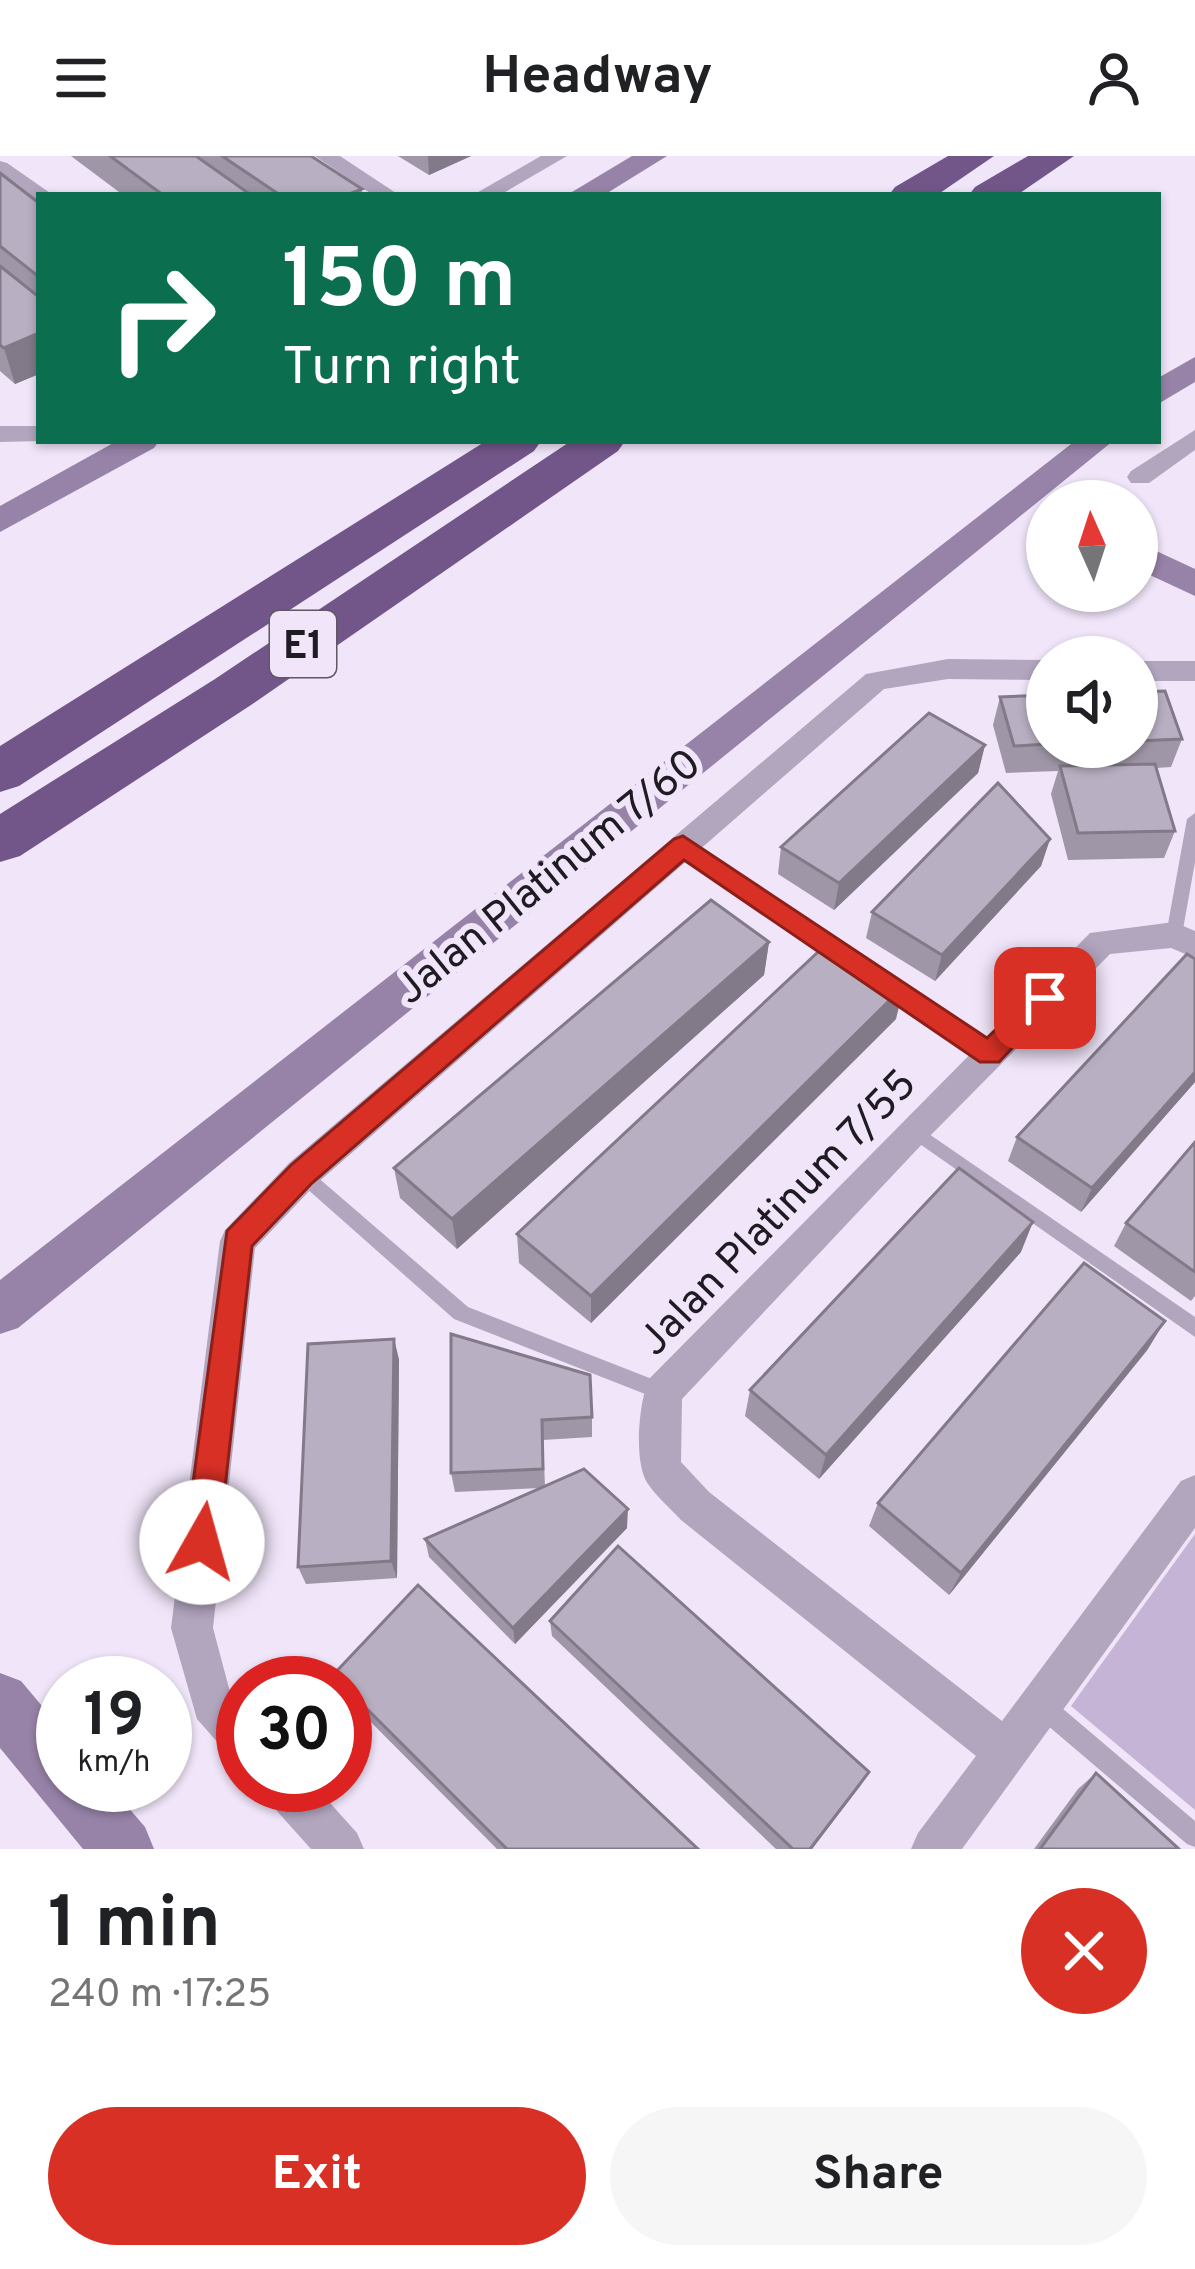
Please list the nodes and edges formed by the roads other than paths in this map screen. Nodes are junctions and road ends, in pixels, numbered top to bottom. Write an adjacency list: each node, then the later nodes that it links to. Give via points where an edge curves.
1 (325, 156): 8 (street)
2 (557, 156): 9 (street)
3 (653, 156): 10 (street)
4 (974, 156): 11 (highway)
5 (1055, 156): 12 (highway)
6 (0, 167): 7 (street)
7 (38, 192)
8 (383, 192)
9 (490, 192)
10 (587, 192)
11 (914, 192)
12 (994, 192)
13 (1195, 367): 14 (street)
14 (1161, 392)
15 (0, 434): 16 (street)
16 (36, 434)
17 (1195, 438): 22 (street)
18 (137, 444): 25 (street)
19 (513, 444): 31 (highway, E1)
20 (598, 444): 33 (highway, E1)
21 (1093, 444): 23 (street, Jalan Platinum 7/60)
22 (1140, 477)
23 (1057, 480)
24 (1026, 509): 41 (street, Jalan Platinum 7/60)
25 (0, 521)
26 (1158, 565): 27 (street)
27 (1195, 584)
28 (1026, 670): 34 (street, via 948,668 876,681)
29 (1158, 670): 30 (street)
30 (1195, 671)
31 (0, 772)
32 (1195, 819): 35 (lane)
33 (0, 842)
34 (683, 846): 36 (lane); 40 (street)
35 (1184, 940): 38 (street, Jalan Platinum 7/55, via 1101,942)
36 (855, 963)
37 (874, 976): 38 (lane)
38 (989, 1054): 39 (street, Jalan Platinum 7/55)
39 (913, 1130): 42 (lane); 43 (street, Jalan Platinum 7/55)
40 (302, 1174): 43 (lane, via 460,1312); 47 (street, via 238,1241 192,1628)
41 (0, 1311)
42 (1195, 1328)
43 (664, 1392): 49 (street, Jalan Platinum 7/55, via 661,1469 695,1506)
44 (1195, 1495): 46 (street)
45 (0, 1702): 48 (street)
46 (1040, 1705): 49 (street); 52 (lane)
47 (216, 1709)
48 (36, 1745)
49 (1006, 1752): 55 (street)
50 (92, 1812): 53 (street)
51 (308, 1812): 54 (street)
52 (1195, 1836)
53 (123, 1849)
54 (341, 1849)
55 (934, 1849)

